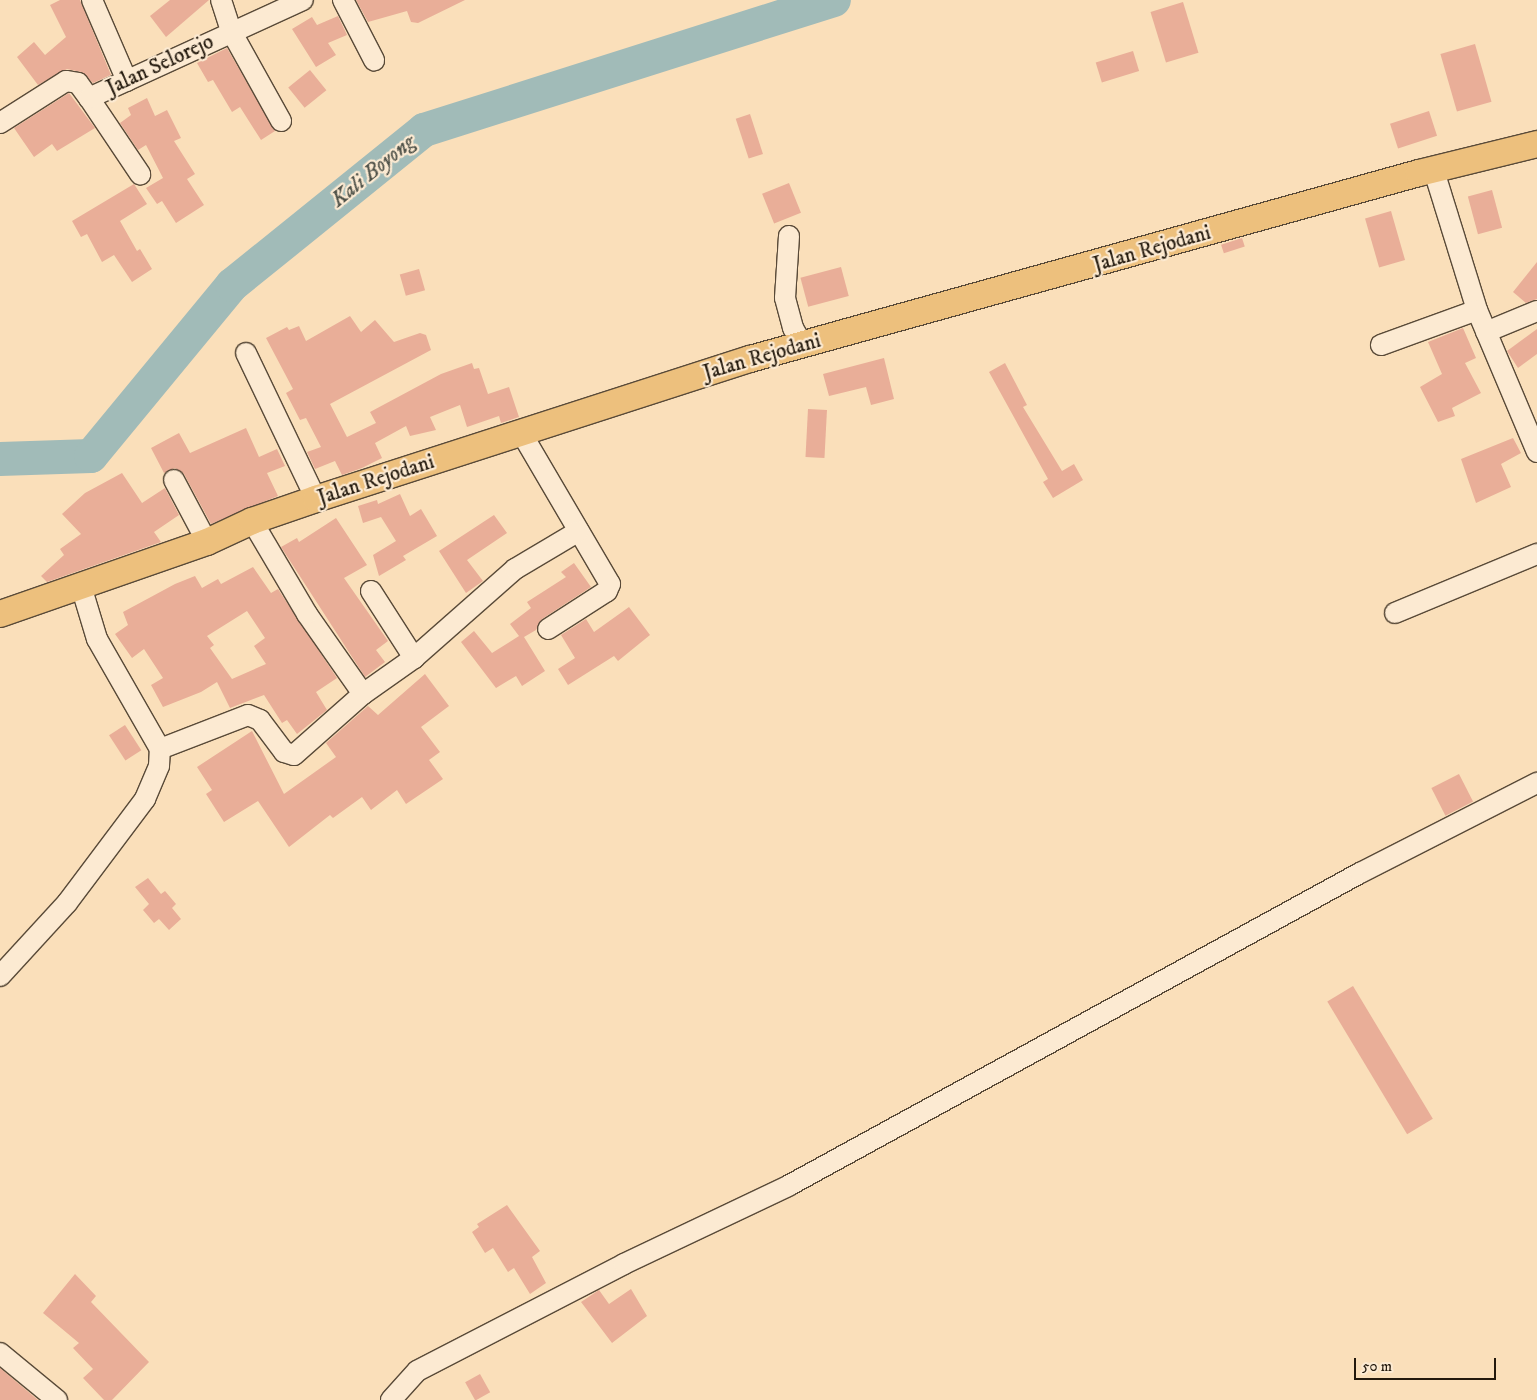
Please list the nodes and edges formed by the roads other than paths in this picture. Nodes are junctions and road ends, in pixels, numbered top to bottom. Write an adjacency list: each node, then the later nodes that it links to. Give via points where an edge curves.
1 (92, 0): 7 (street)
2 (221, 0): 5 (street)
3 (302, 0): 5 (street, Jalan Selorejo)
4 (343, 0): 6 (street)
5 (231, 31): 7 (street, Jalan Selorejo); 9 (street)
6 (374, 60)
7 (127, 81): 8 (street, Jalan Selorejo)
8 (89, 98): 10 (street, Jalan Selorejo, via 78,83 66,81); 13 (street)
9 (280, 121)
10 (0, 123)
11 (1537, 144): 12 (main road, Jalan Rejodani)
12 (1434, 171): 15 (street); 19 (main road, Jalan Rejodani)
13 (140, 174)
14 (789, 236): 19 (street, via 784,288 793,328)
15 (1477, 310): 17 (street); 18 (street)
16 (1537, 311): 17 (street)
17 (1486, 332): 22 (street)
18 (1381, 345)
19 (792, 347): 21 (main road, Jalan Rejodani)
20 (246, 354): 24 (street)
21 (522, 434): 24 (main road, Jalan Rejodani); 26 (street)
22 (1537, 452)
23 (174, 480): 27 (street)
24 (316, 499): 25 (main road, Jalan Rejodani)
25 (252, 521): 27 (main road, Jalan Rejodani); 35 (street, via 307,614)
26 (579, 531): 33 (street, via 610,588); 34 (street, via 516,570)
27 (207, 542): 29 (main road, Jalan Rejodani)
28 (1537, 554): 31 (street)
29 (81, 586): 32 (main road, Jalan Rejodani); 36 (street, via 97,639)
30 (371, 590): 34 (street)
31 (1394, 613)
32 (0, 614)
33 (548, 629)
34 (414, 658): 35 (street)
35 (363, 694): 36 (street, via 294,755 284,752 260,720 248,715)
36 (160, 749): 38 (street, via 159,766 145,799 67,903)
37 (1537, 783): 41 (street, via 1360,873 788,1186 624,1264 417,1371)
38 (0, 976)
39 (0, 1353): 40 (street)
40 (57, 1400)
41 (391, 1400)

